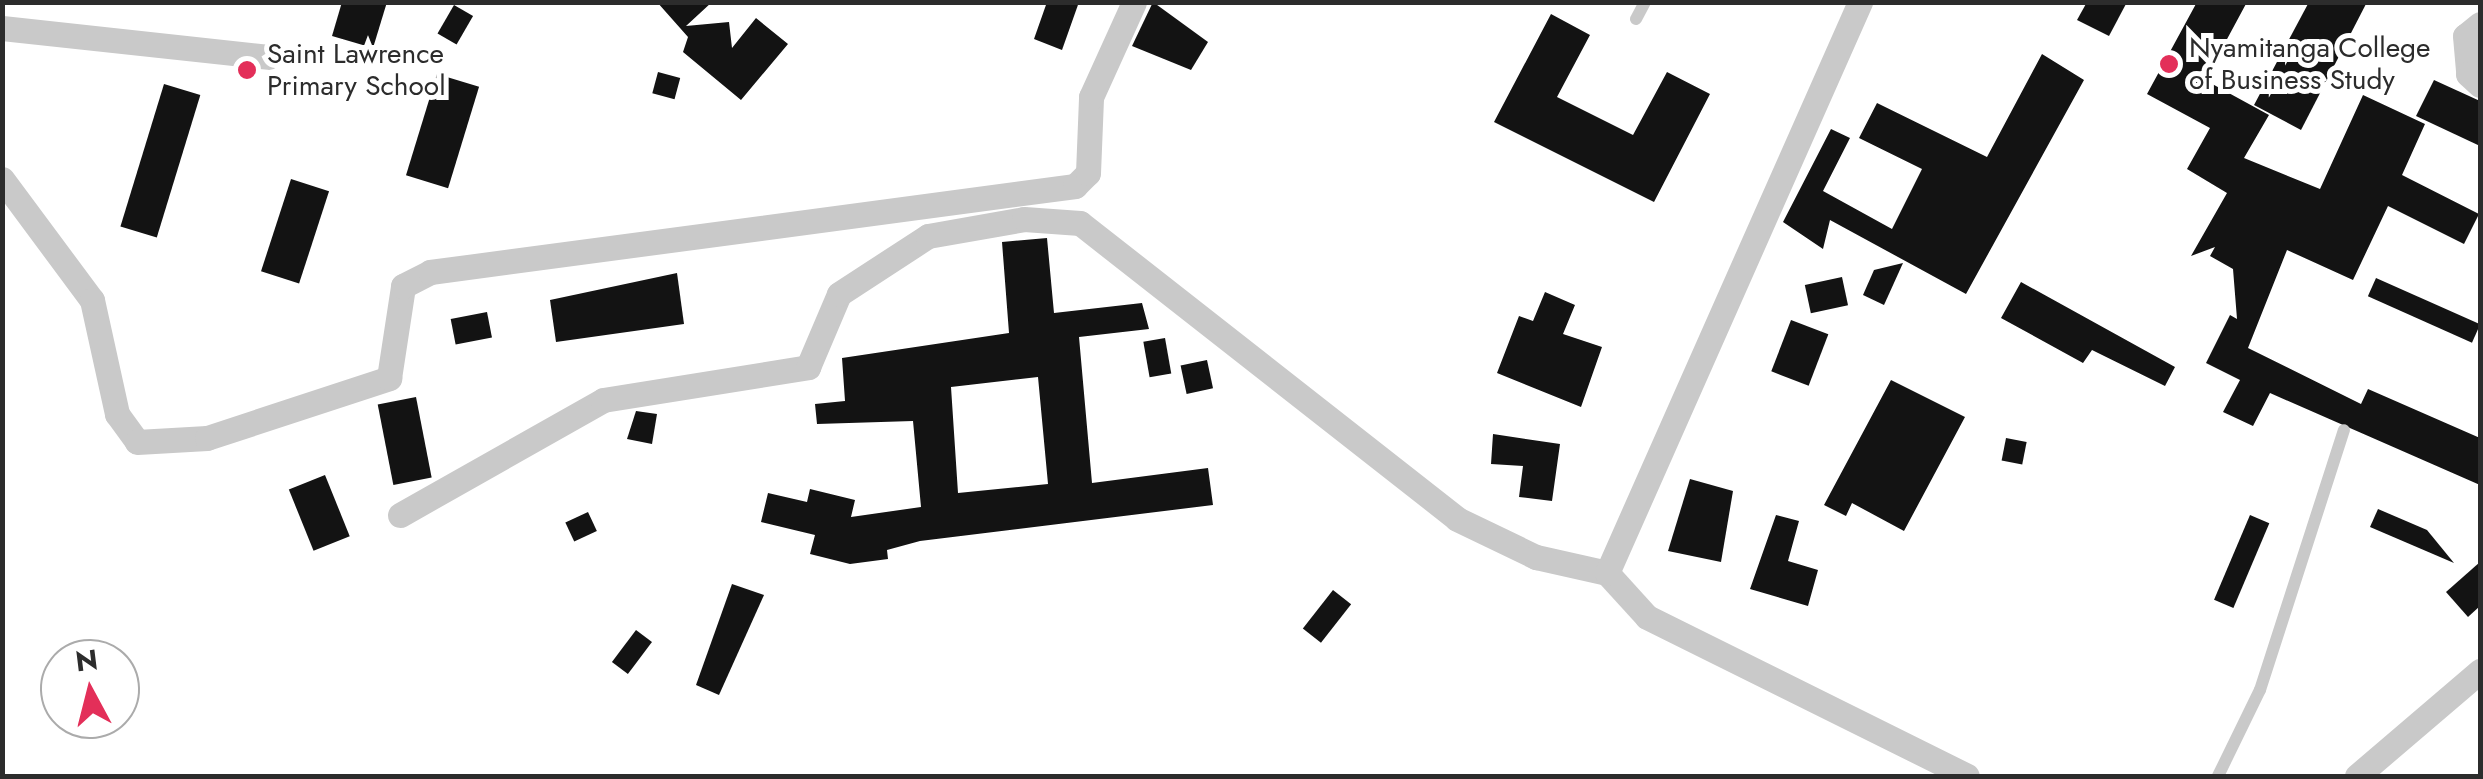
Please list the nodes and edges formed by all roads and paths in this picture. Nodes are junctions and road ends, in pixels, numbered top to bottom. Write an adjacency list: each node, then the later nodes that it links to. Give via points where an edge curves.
1 (1134, 2): 9 (street, via 1092,98 1088,173 1076,186 430,272 403,286 389,378 207,438 137,442 117,414 92,300)
2 (1645, 2): 4 (lane)
3 (1860, 2): 12 (street)
4 (1636, 19)
5 (2480, 24): 8 (street, via 2465,36 2468,74)
6 (2, 28): 7 (street)
7 (268, 56)
8 (2480, 85)
9 (2, 179)
10 (2344, 430): 15 (lane, via 2260,690)
11 (400, 515): 12 (street, via 604,400 808,367 840,294 928,236 1052,219 1102,233 1457,519 1536,556)
12 (1607, 574): 14 (street, via 1647,618)
13 (2480, 671): 16 (street)
14 (1967, 776)
15 (2218, 776)
16 (2357, 776)

